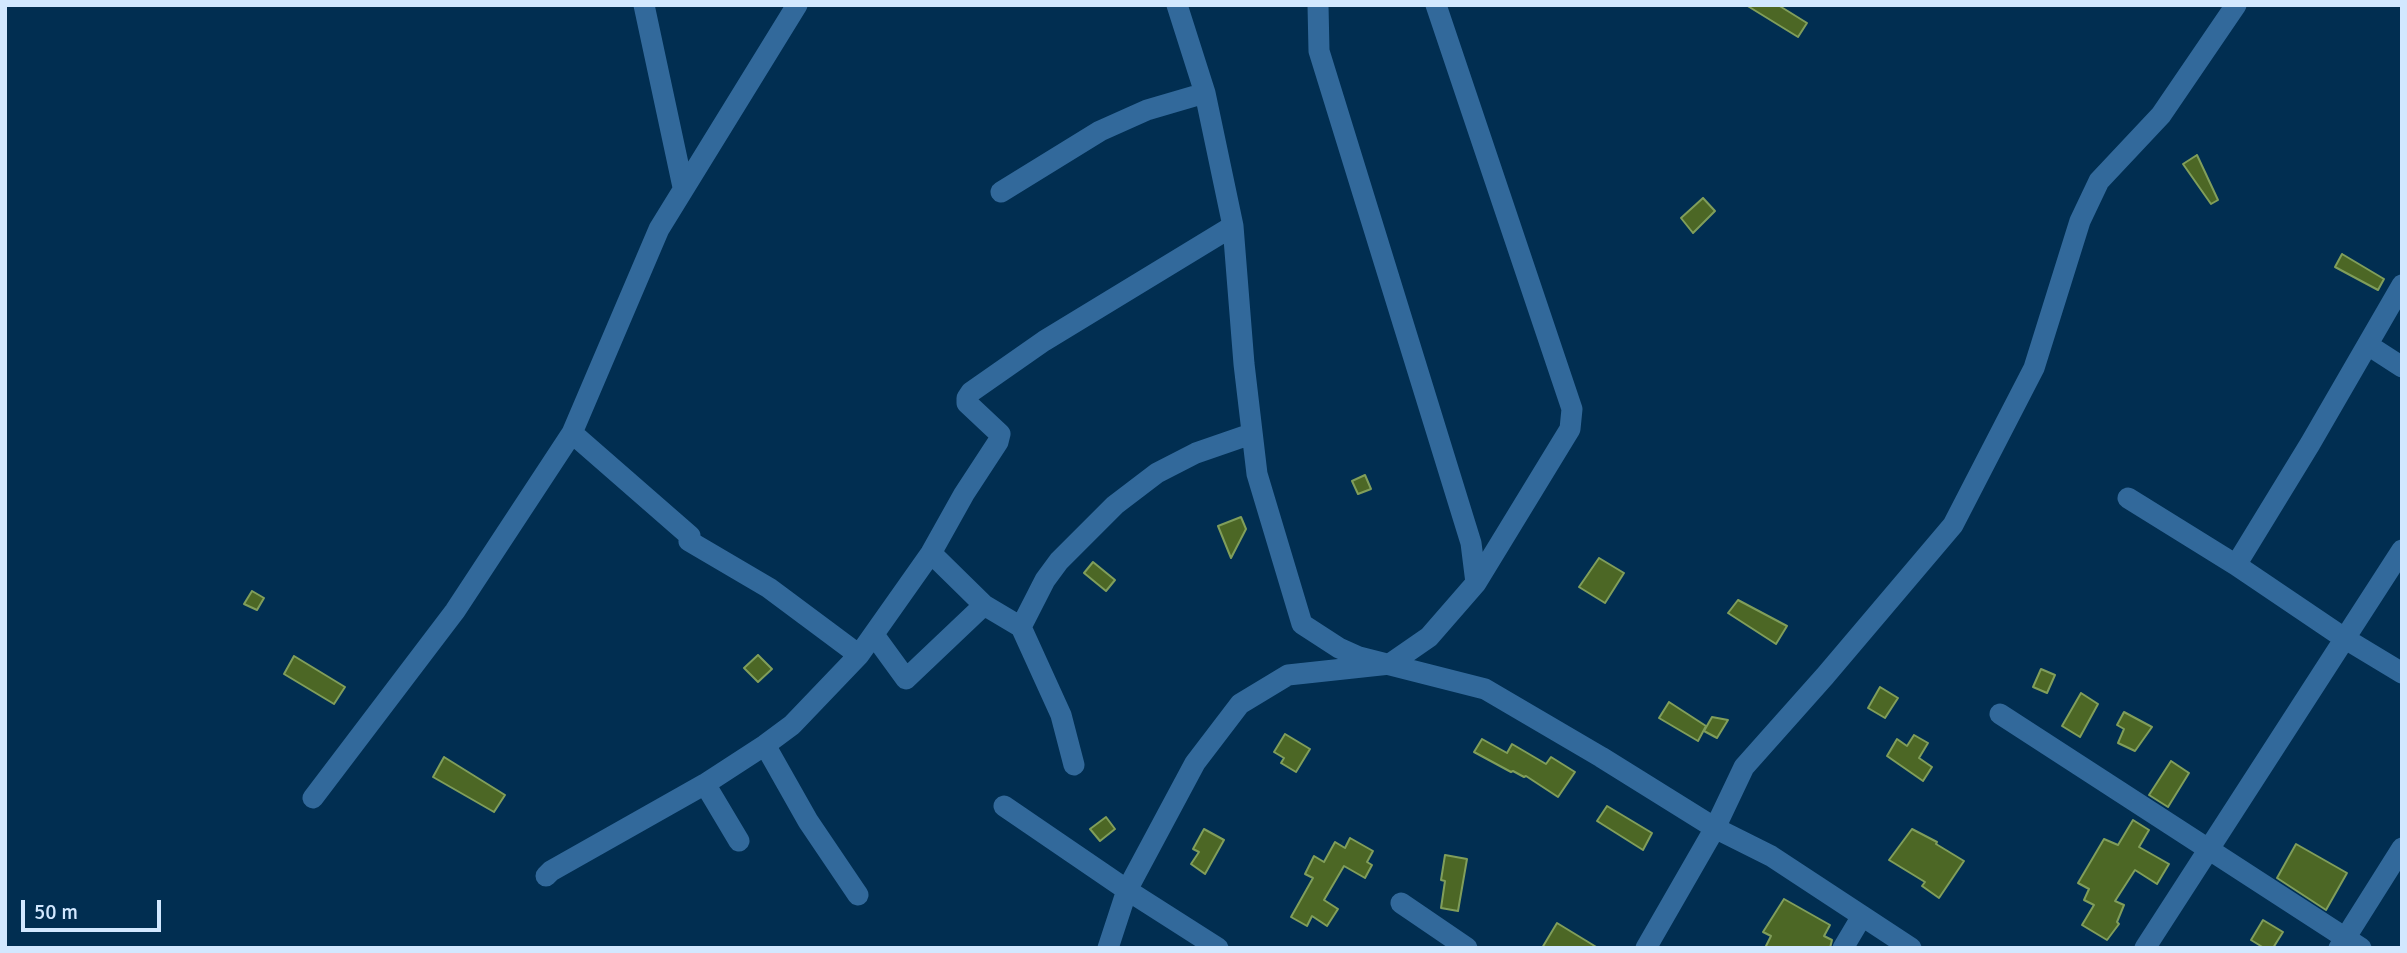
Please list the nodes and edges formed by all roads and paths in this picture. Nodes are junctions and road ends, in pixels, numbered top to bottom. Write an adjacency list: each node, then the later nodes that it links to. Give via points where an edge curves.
1 (644, 5): 8 (street)
2 (797, 5): 8 (street)
3 (1177, 5): 7 (street)
4 (1318, 5): 20 (street, via 1319,51 1471,543)
5 (1436, 5): 20 (street, via 1572,409 1570,429)
6 (2236, 5): 34 (street, via 2161,115 2099,181 2080,220 2034,368 1953,525 1744,767)
7 (1205, 93): 9 (street, via 1147,110 1100,131); 10 (street)
8 (683, 187): 14 (street, via 659,229)
9 (1001, 192)
10 (1233, 226): 15 (street); 18 (street, via 1044,341 971,392 967,403 1000,434)
11 (2402, 285): 12 (street)
12 (2368, 345): 13 (street); 19 (street)
13 (2402, 367)
14 (572, 433): 25 (street, via 690,536 689,541 769,588); 32 (street, via 455,611)
15 (1251, 433): 22 (street, via 1157,473 1115,505 1059,561); 26 (street, via 1257,474 1302,624 1339,648)
16 (2128, 498): 19 (street)
17 (2402, 550): 24 (street)
18 (931, 553): 21 (street); 23 (street)
19 (2236, 565): 24 (street)
20 (1476, 583): 26 (street, via 1429,637)
21 (984, 605): 22 (street); 23 (street, via 906,679)
22 (1021, 627): 30 (street, via 1061,715)
23 (874, 635): 25 (street)
24 (2344, 638): 27 (street); 37 (street)
25 (859, 655): 29 (street, via 792,724)
26 (1390, 664): 34 (street, via 1485,689); 39 (street, via 1289,675 1240,704 1195,763)
27 (2402, 673)
28 (2000, 714): 37 (street)
29 (765, 745): 31 (street); 40 (street, via 808,821)
30 (1074, 765)
31 (705, 784): 35 (street); 38 (street)
32 (313, 798)
33 (1004, 806): 39 (street)
34 (1715, 828): 42 (street, via 1770,856); 47 (street)
35 (739, 841)
36 (2402, 848): 43 (street)
37 (2210, 850): 43 (street); 50 (street)
38 (546, 876)
39 (1127, 890): 44 (street); 45 (street)
40 (858, 895)
41 (1401, 903): 46 (street)
42 (1863, 916): 48 (street); 49 (street)
43 (2348, 944)
44 (1108, 948)
45 (1219, 948)
46 (1468, 948)
47 (1646, 948)
48 (1843, 948)
49 (1911, 948)
50 (2145, 948)

